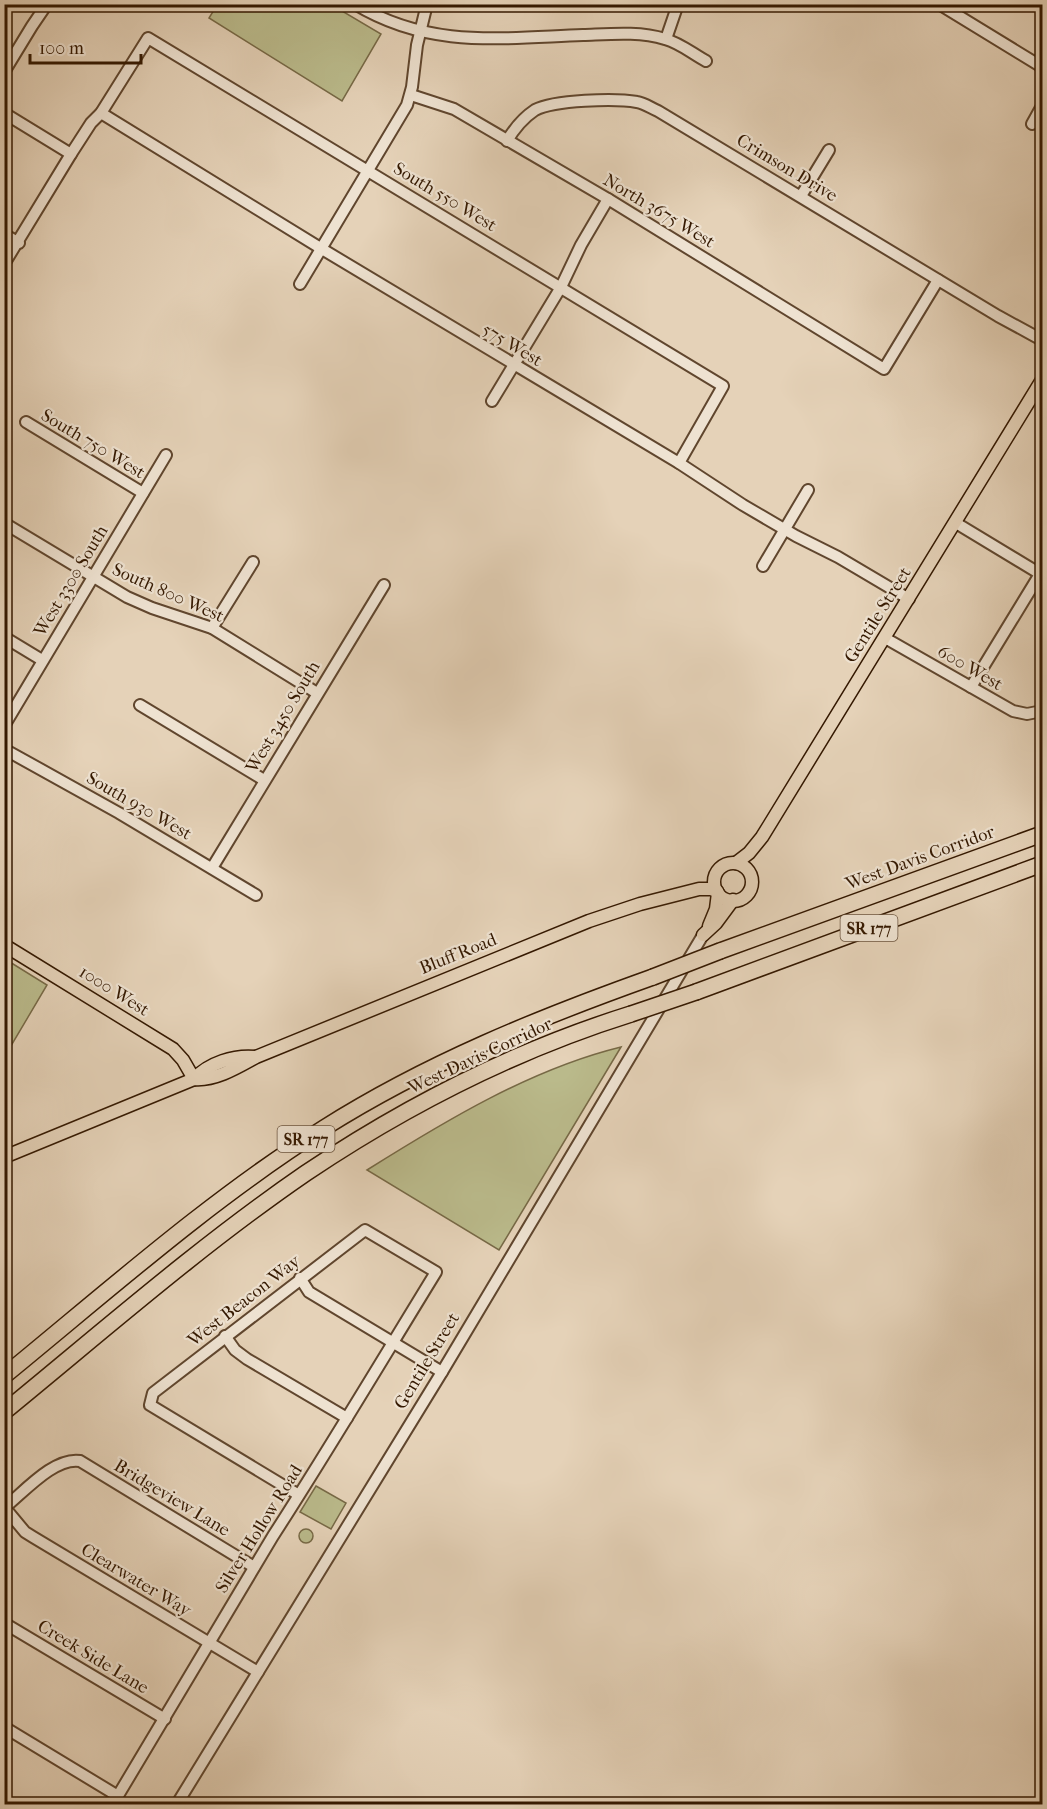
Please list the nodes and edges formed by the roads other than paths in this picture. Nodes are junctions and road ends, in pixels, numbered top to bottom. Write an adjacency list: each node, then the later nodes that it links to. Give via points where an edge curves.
1 (356, 4): 6 (street)
2 (427, 4): 6 (street)
3 (678, 4): 7 (street)
4 (939, 4): 9 (street)
5 (44, 6): 10 (street)
6 (420, 32): 7 (street, via 453,38 621,33); 11 (street)
7 (666, 39): 8 (street)
8 (706, 61)
9 (1042, 67)
10 (4, 72)
11 (411, 95): 16 (street, North 3675 West, via 454,110); 19 (street)
12 (1042, 106): 15 (street)
13 (4, 113): 18 (street)
14 (101, 113): 18 (street); 19 (street, South 550 West, via 148,38); 24 (street, 575 West)
15 (1032, 124)
16 (507, 141): 20 (street, Crimson Drive, via 520,122 552,104 640,102); 21 (street, North 3675 West)
17 (829, 150): 20 (street)
18 (70, 154): 23 (street)
19 (369, 171): 24 (street); 28 (street, South 550 West)
20 (801, 196): 26 (street, Crimson Drive)
21 (608, 199): 26 (street, North 3675 West, via 884,369); 28 (street)
22 (4, 234): 23 (street)
23 (19, 243): 25 (street)
24 (322, 249): 27 (street); 30 (street, 575 West)
25 (4, 264)
26 (938, 280): 29 (street, Crimson Drive)
27 (300, 284)
28 (561, 287): 30 (street); 35 (street, South 550 West, via 723,386)
29 (1042, 340)
30 (514, 365): 32 (street); 35 (street, 575 West)
31 (1042, 380): 39 (main road, Gentile Street)
32 (492, 401)
33 (26, 422): 37 (street, South 750 West)
34 (166, 455): 37 (street, West 3300 South)
35 (679, 463): 40 (street, 575 West)
36 (808, 490): 40 (street)
37 (143, 493): 44 (street, West 3300 South)
38 (4, 523): 44 (street, South 800 West)
39 (956, 523): 43 (street); 46 (main road, Gentile Street)
40 (785, 530): 42 (street); 46 (street, 575 West)
41 (253, 562): 47 (street)
42 (763, 566)
43 (1041, 574): 51 (street)
44 (93, 577): 47 (street, South 800 West, via 127,597); 50 (street, West 3300 South)
45 (384, 585): 52 (street, West 3450 South)
46 (909, 599): 49 (main road, Gentile Street)
47 (212, 628): 52 (street, South 800 West)
48 (4, 637): 50 (street)
49 (885, 638): 51 (street, 600 West); 59 (main road, Gentile Street)
50 (42, 660): 55 (street, West 3300 South)
51 (971, 687): 54 (street, 600 West, via 1013,711)
52 (317, 693): 57 (street, West 3450 South)
53 (140, 705): 57 (street)
54 (1042, 711)
55 (4, 726)
56 (4, 749): 62 (street, South 930 West)
57 (264, 780): 62 (street, West 3450 South)
58 (1042, 834): 78 (highway, West Davis Corridor / SR 177, bridge, via 560,1010 495,1037 393,1088 325,1127 245,1182)
59 (762, 837): 60 (main road, Gentile Street); 64 (main road)
60 (736, 863): 63 (main road); 64 (main road, via 744,867)
61 (1042, 864): 79 (highway, West Davis Corridor / SR 177, bridge, via 555,1041 414,1107 336,1154 231,1228)
62 (212, 868): 67 (street, South 930 West)
63 (717, 872): 65 (main road); 66 (main road, Bluff Road)
64 (751, 879): 68 (main road, via 748,892)
65 (717, 892): 66 (main road, Bluff Road, via 700,888); 68 (main road); 69 (main road, Gentile Street)
66 (677, 894): 71 (main road, Bluff Road, via 575,926 256,1057 227,1060)
67 (256, 895)
68 (733, 900): 69 (main road, Gentile Street)
69 (704, 935): 77 (street, Gentile Street)
70 (4, 945): 71 (main road, 1000 West, via 173,1049)
71 (194, 1079): 72 (main road, Bluff Road)
72 (4, 1157)
73 (436, 1272): 74 (street, West Beacon Way, via 365,1230); 76 (street, Silver Hollow Road)
74 (300, 1278): 75 (street, West Beacon Way); 76 (street, via 309,1292)
75 (225, 1336): 80 (street, via 247,1359); 81 (street, West Beacon Way, via 153,1393 150,1405)
76 (393, 1343): 77 (street); 80 (street, Silver Hollow Road)
77 (442, 1372): 86 (street, Gentile Street)
78 (4, 1376)
79 (4, 1412)
80 (347, 1418): 81 (street, Silver Hollow Road)
81 (299, 1496): 83 (street, Silver Hollow Road)
82 (5, 1508): 83 (street, Bridgeview Lane, via 56,1464 80,1461); 85 (street, Clearwater Way, via 25,1532)
83 (254, 1567): 85 (street, Silver Hollow Road)
84 (4, 1623): 87 (street, Creek Side Lane)
85 (209, 1643): 86 (street, Clearwater Way); 87 (street, Silver Hollow Road)
86 (258, 1672): 90 (street, Gentile Street)
87 (165, 1719): 89 (street, Silver Hollow Road)
88 (4, 1727): 89 (street)
89 (116, 1800)
90 (177, 1804)

